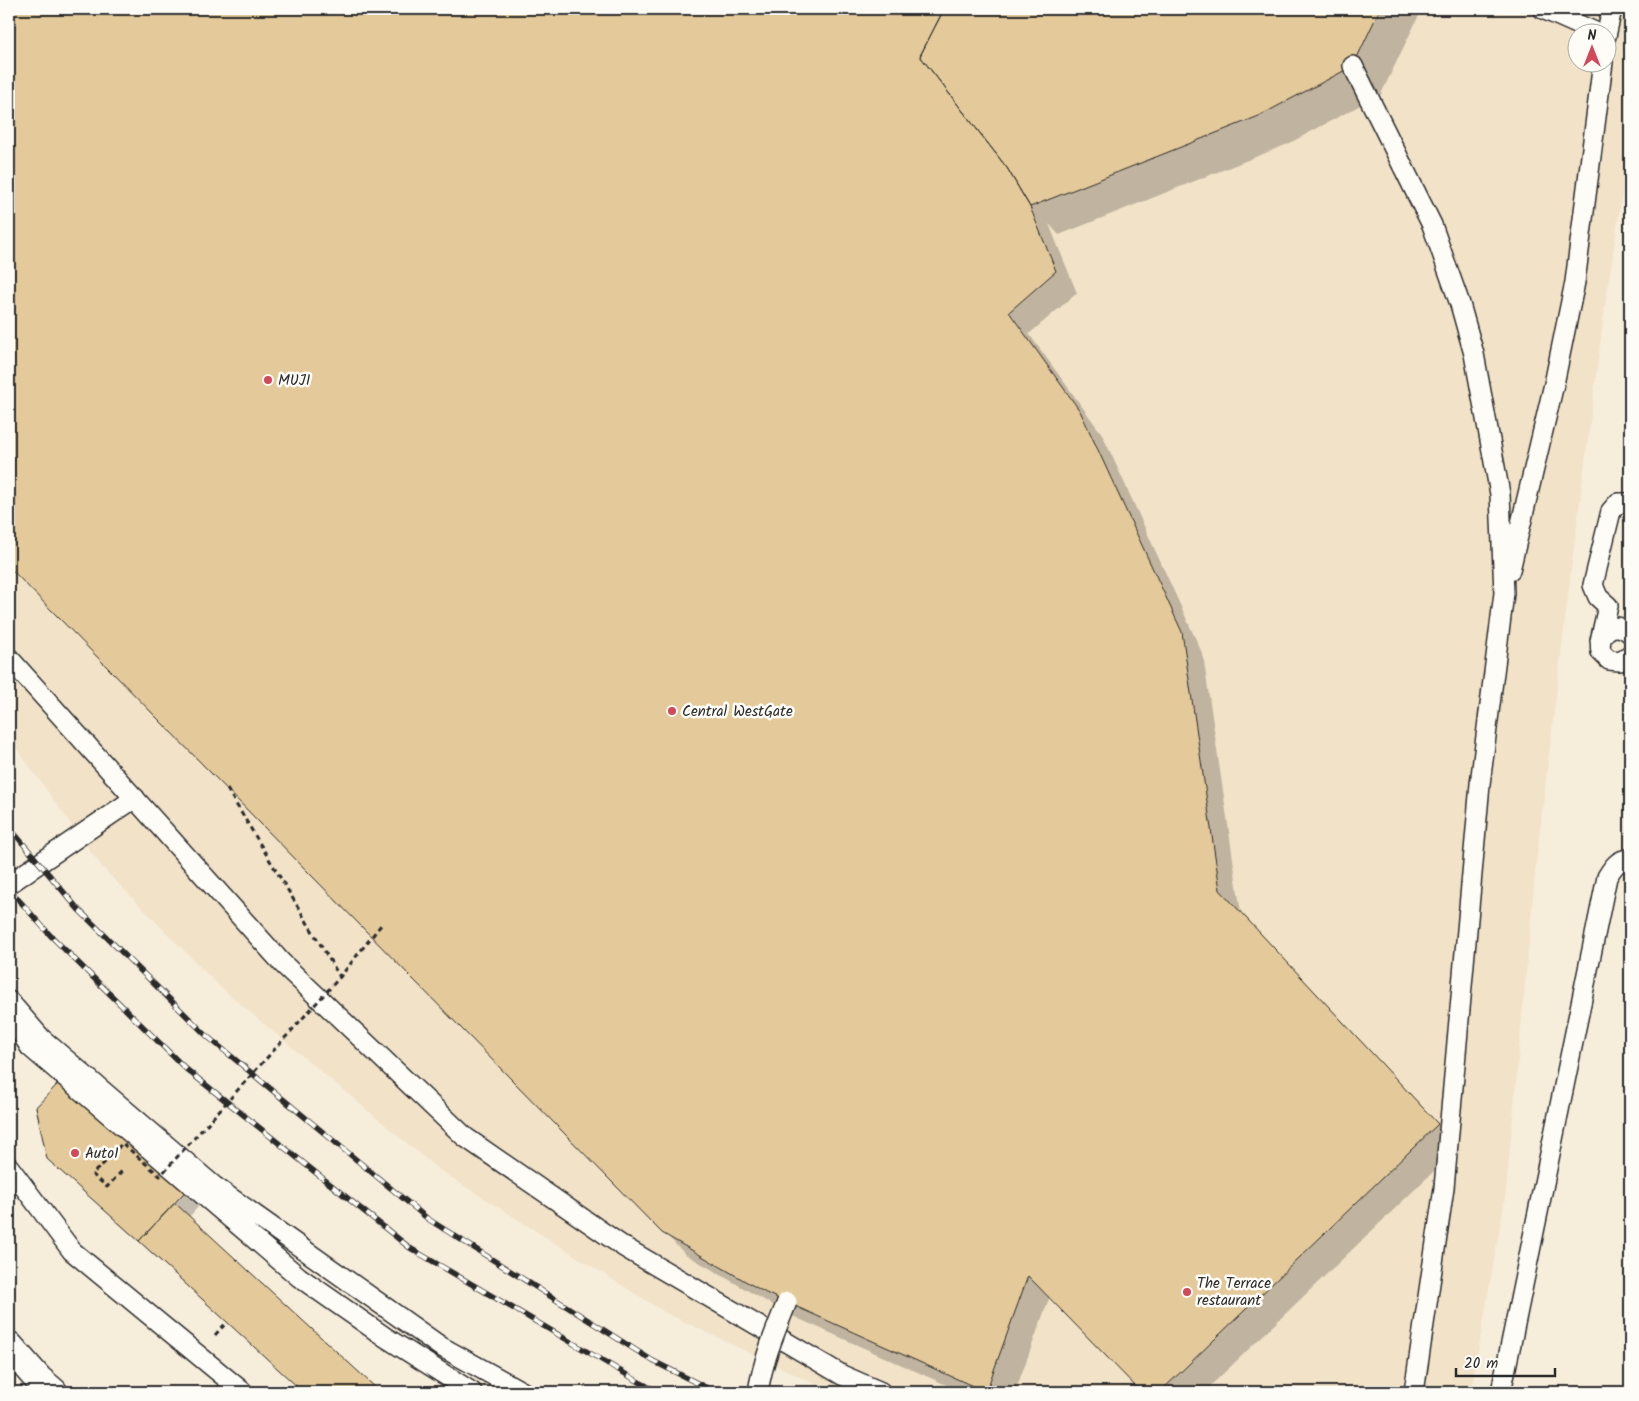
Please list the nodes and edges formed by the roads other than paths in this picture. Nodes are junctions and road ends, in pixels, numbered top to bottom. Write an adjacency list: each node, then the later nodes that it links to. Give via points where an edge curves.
1 (1544, 9): 3 (lane)
2 (1612, 9): 4 (lane)
3 (1573, 22)
4 (1609, 22)
5 (1353, 66): 8 (lane, via 1432,225 1460,304 1474,354 1500,494)
6 (1602, 72): 8 (lane, via 1575,282)
7 (1630, 503): 10 (lane, via 1618,503 1611,512 1593,585 1598,597 1608,606)
8 (1504, 593): 28 (lane, via 1480,784 1444,1188)
9 (1630, 633): 10 (lane, via 1621,627 1609,628)
10 (1600, 641): 12 (lane, via 1604,656)
11 (9, 658): 13 (lane)
12 (1625, 661)
13 (135, 798): 15 (lane); 27 (lane, via 282,963 465,1137 624,1247 842,1375)
14 (1630, 859): 29 (lane, via 1615,864 1607,877)
15 (9, 884)
16 (9, 1001): 21 (lane, via 41,1038 214,1186)
17 (9, 1014): 24 (lane, via 30,1047 299,1277)
18 (9, 1168): 23 (lane, via 72,1250)
19 (787, 1302): 26 (lane, bridge, via 771,1341)
20 (9, 1346): 22 (main road)
21 (494, 1385): 25 (lane)
22 (53, 1392)
23 (243, 1392)
24 (472, 1392)
25 (523, 1392)
26 (758, 1392)
27 (881, 1392)
28 (1414, 1392)
29 (1501, 1392)

